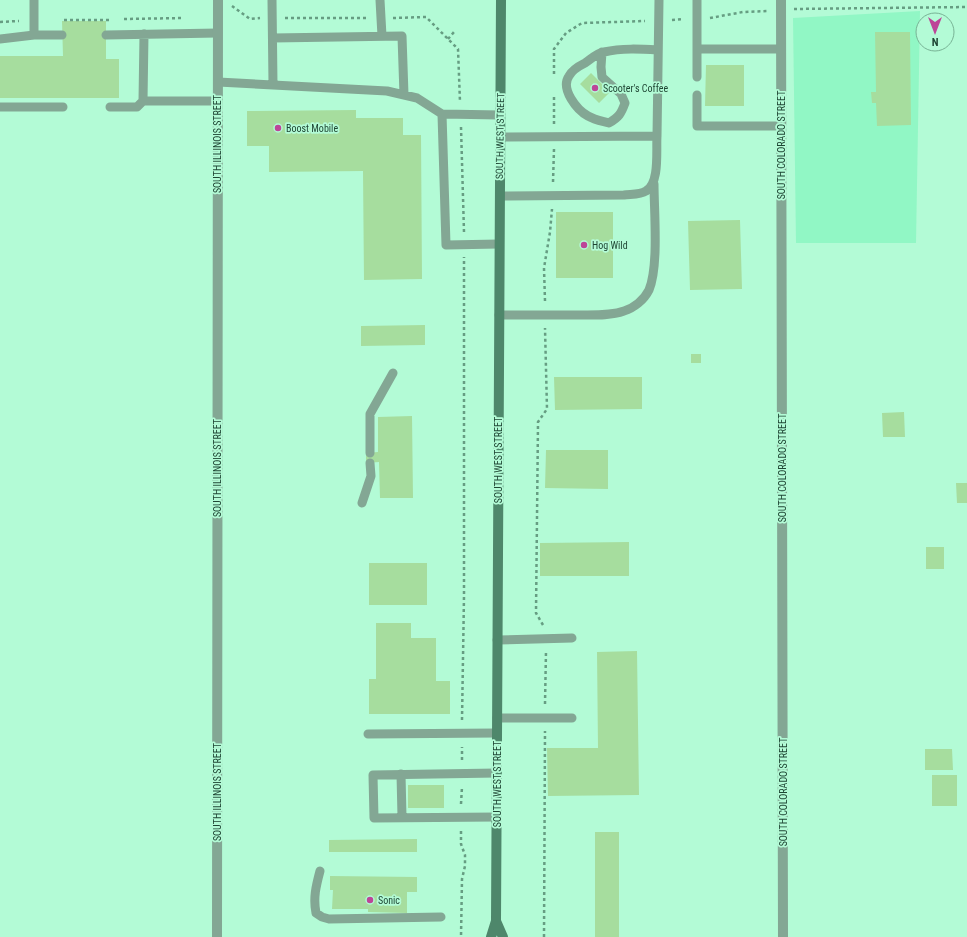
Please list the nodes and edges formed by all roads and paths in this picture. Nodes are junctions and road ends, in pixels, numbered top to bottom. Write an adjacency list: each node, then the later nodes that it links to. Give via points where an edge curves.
1 (34, 0): 17 (lane)
2 (272, 0): 11 (lane)
3 (380, 0): 12 (lane)
4 (501, 0): 47 (main road, SOUTH WEST STREET)
5 (659, 0): 16 (lane)
6 (697, 0): 14 (lane)
7 (218, 4): 11 (path, via 233,6 250,19); 20 (street, SOUTH ILLINOIS STREET)
8 (781, 5): 9 (path); 14 (path); 30 (street, SOUTH COLORADO STREET)
9 (967, 7)
10 (187, 18): 13 (path)
11 (272, 18): 12 (path); 26 (lane)
12 (381, 18): 25 (lane); 28 (path, via 426,17)
13 (119, 19)
14 (697, 19): 16 (path); 29 (lane)
15 (111, 20): 17 (path)
16 (659, 20): 31 (lane); 34 (path, via 582,23 566,33 554,49)
17 (34, 21): 18 (path); 22 (lane)
18 (0, 22)
19 (454, 32): 28 (path)
20 (218, 33): 21 (lane); 35 (street, SOUTH ILLINOIS STREET)
21 (144, 34): 24 (lane); 40 (lane)
22 (34, 35): 23 (lane); 27 (lane)
23 (62, 35)
24 (106, 35)
25 (382, 36): 26 (lane); 37 (lane, via 402,36)
26 (273, 38): 36 (lane)
27 (0, 39)
28 (448, 39): 46 (path, via 458,48)
29 (697, 49): 30 (lane); 33 (lane)
30 (781, 49): 48 (street, SOUTH COLORADO STREET)
31 (658, 50): 32 (lane, via 626,48); 49 (lane)
32 (602, 52): 32 (lane, via 574,70 566,84 569,96 587,116 609,123 617,118 625,103 621,94 602,77)
33 (697, 77)
34 (554, 81)
35 (218, 82): 36 (lane); 41 (street, SOUTH ILLINOIS STREET)
36 (273, 84): 37 (lane, via 387,91)
37 (404, 95): 45 (lane, via 417,98)
38 (697, 95): 48 (lane, via 697,126)
39 (554, 97): 51 (path)
40 (143, 101): 41 (lane); 44 (lane, via 137,107)
41 (217, 101): 81 (street, SOUTH ILLINOIS STREET)
42 (0, 107): 43 (lane)
43 (62, 107)
44 (110, 107)
45 (442, 114): 46 (lane); 56 (lane, via 446,245)
46 (460, 114): 47 (lane); 56 (path)
47 (500, 115): 50 (main road, SOUTH WEST STREET)
48 (781, 126): 86 (street, SOUTH COLORADO STREET)
49 (657, 136): 51 (lane); 52 (lane)
50 (500, 137): 51 (lane); 53 (main road, SOUTH WEST STREET)
51 (554, 137): 54 (path)
52 (654, 184): 54 (lane, via 638,194); 58 (lane, via 654,260 649,290 643,299 623,312)
53 (500, 196): 54 (lane); 55 (main road, SOUTH WEST STREET)
54 (552, 196): 58 (path, via 544,268)
55 (499, 244): 56 (lane); 57 (main road, SOUTH WEST STREET)
56 (464, 245): 71 (path)
57 (499, 315): 58 (lane); 65 (main road, SOUTH WEST STREET)
58 (545, 315): 64 (path, via 547,409 538,422 536,613 546,630)
59 (393, 373): 60 (lane, via 370,414)
60 (370, 453)
61 (370, 463): 62 (lane, via 371,476)
62 (362, 503)
63 (572, 638): 64 (lane)
64 (546, 639): 65 (lane); 67 (path)
65 (497, 640): 66 (main road, SOUTH WEST STREET)
66 (497, 718): 67 (lane); 69 (main road, SOUTH WEST STREET)
67 (545, 718): 68 (lane); 85 (path)
68 (572, 718)
69 (497, 733): 71 (lane); 74 (main road, SOUTH WEST STREET)
70 (368, 734): 71 (lane)
71 (462, 734): 73 (path)
72 (401, 774): 73 (lane); 75 (lane); 75 (lane, via 373,775 374,818)
73 (462, 774): 74 (lane); 76 (path)
74 (497, 774): 77 (main road, SOUTH WEST STREET)
75 (402, 817): 76 (lane)
76 (461, 817): 77 (lane); 82 (path, via 461,844 465,855)
77 (497, 817): 80 (main road, SOUTH WEST STREET)
78 (320, 871): 79 (lane, via 314,904 316,914 322,918)
79 (441, 917)
80 (496, 920): 83 (main road, SOUTH WEST STREET); 84 (main road, SOUTH WEST STREET)
81 (217, 937)
82 (461, 937)
83 (491, 937)
84 (503, 937)
85 (544, 937)
86 (783, 937)

